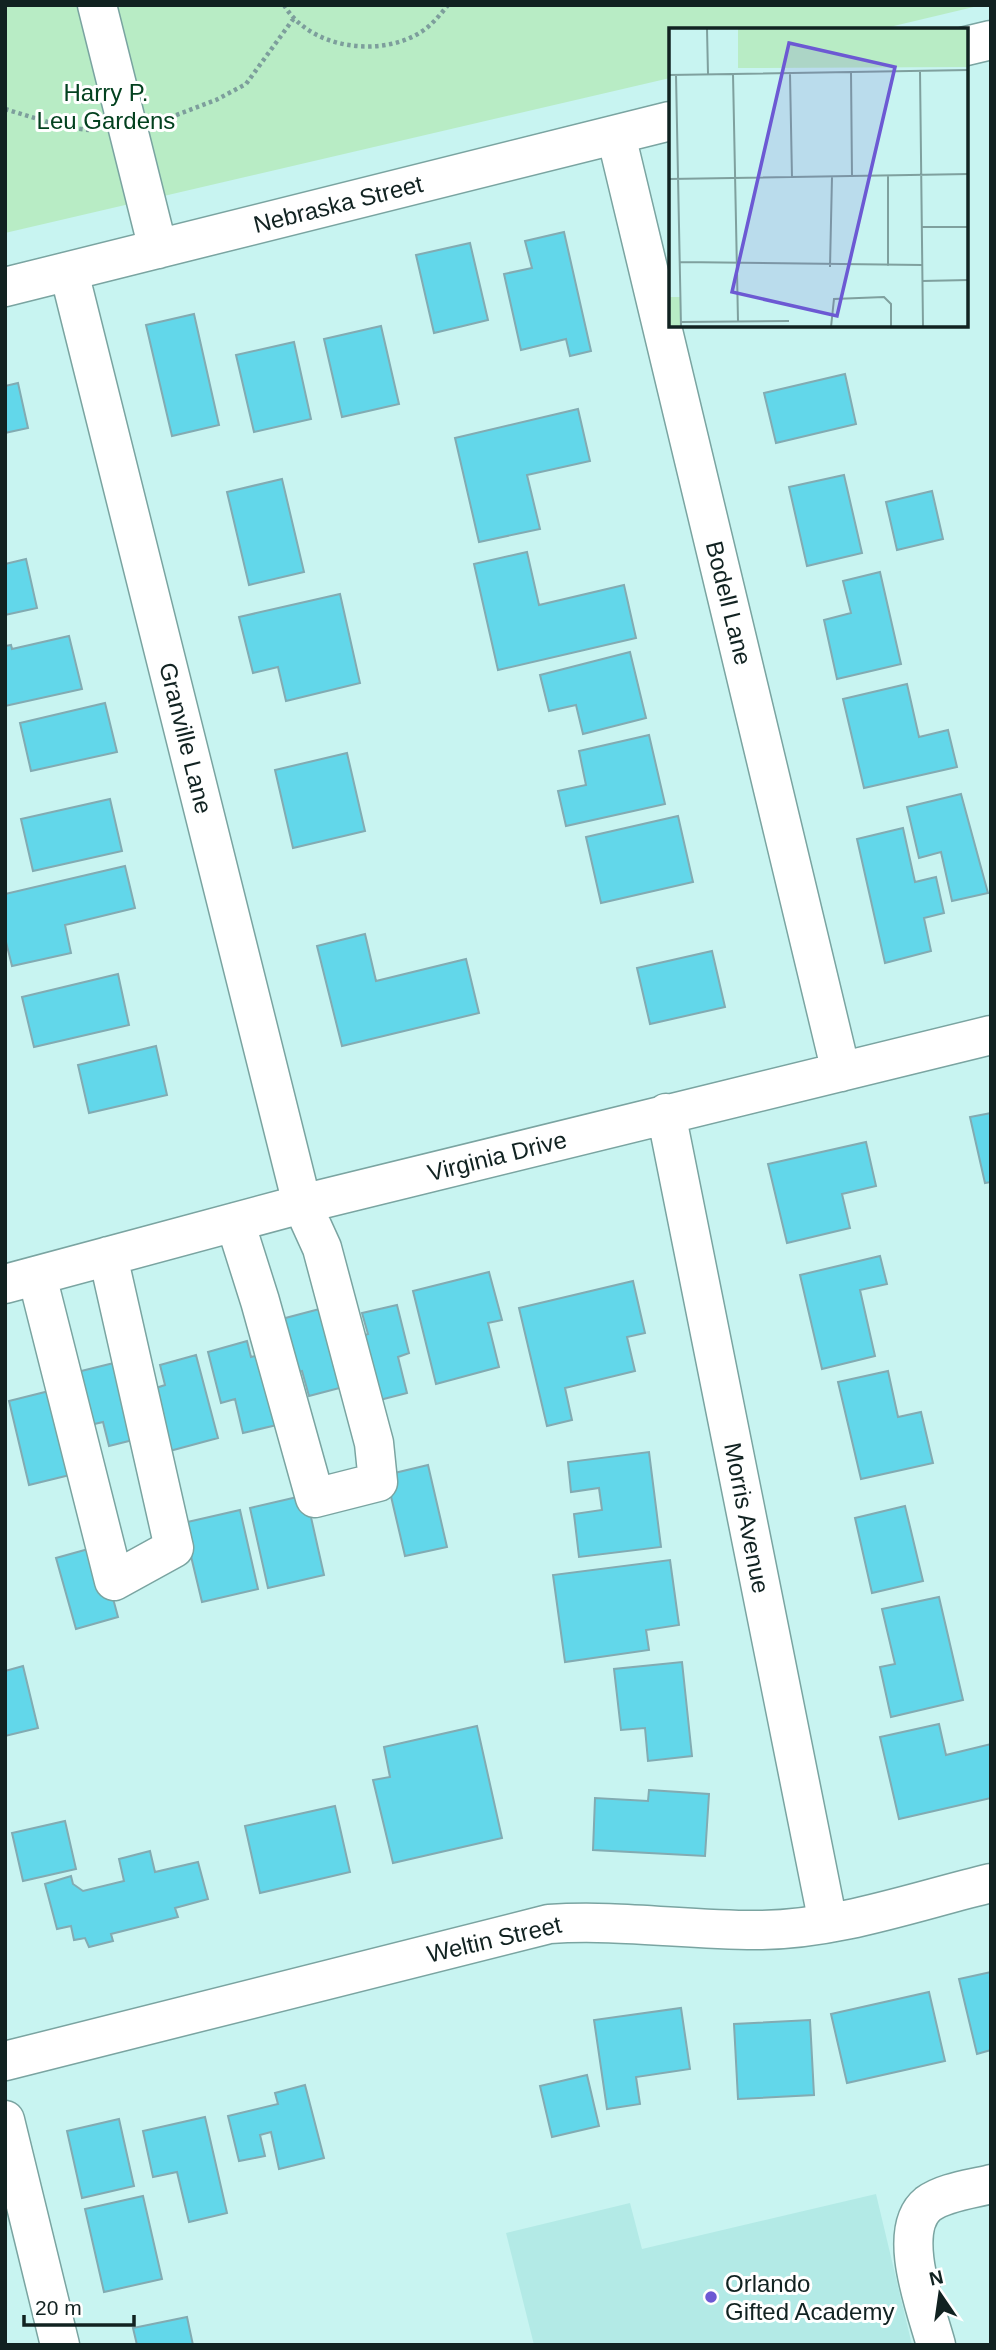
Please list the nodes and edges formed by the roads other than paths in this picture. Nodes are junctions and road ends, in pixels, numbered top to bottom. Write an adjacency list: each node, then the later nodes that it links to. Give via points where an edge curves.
1 (97, 5): 6 (street)
2 (991, 40): 3 (street)
3 (968, 46)
4 (669, 121): 5 (street, Nebraska Street)
5 (615, 135): 6 (street, Nebraska Street); 10 (street, Bodell Lane)
6 (158, 249): 7 (street, Nebraska Street)
7 (69, 272): 8 (street, Nebraska Street); 12 (street, Granville Lane)
8 (5, 287)
9 (991, 1035): 10 (street, Virginia Drive)
10 (841, 1072): 11 (street, Virginia Drive)
11 (666, 1113): 12 (street, Virginia Drive); 17 (street, Morris Avenue)
12 (302, 1205): 13 (street, Virginia Drive); 13 (street, Granville Lane, via 322,1248 374,1443 378,1482 315,1498)
13 (234, 1222): 14 (street, Virginia Drive)
14 (108, 1256): 15 (street, Virginia Drive); 15 (street, via 174,1548 114,1581)
15 (21, 1280)
16 (991, 1883): 17 (street, Weltin Street)
17 (828, 1923): 18 (street, Weltin Street, via 762,1930 595,1920 549,1924)
18 (5, 2061)
19 (5, 2120): 21 (street)
20 (991, 2184): 22 (street, via 928,2204 913,2234 913,2256)
21 (60, 2345)
22 (936, 2345)

